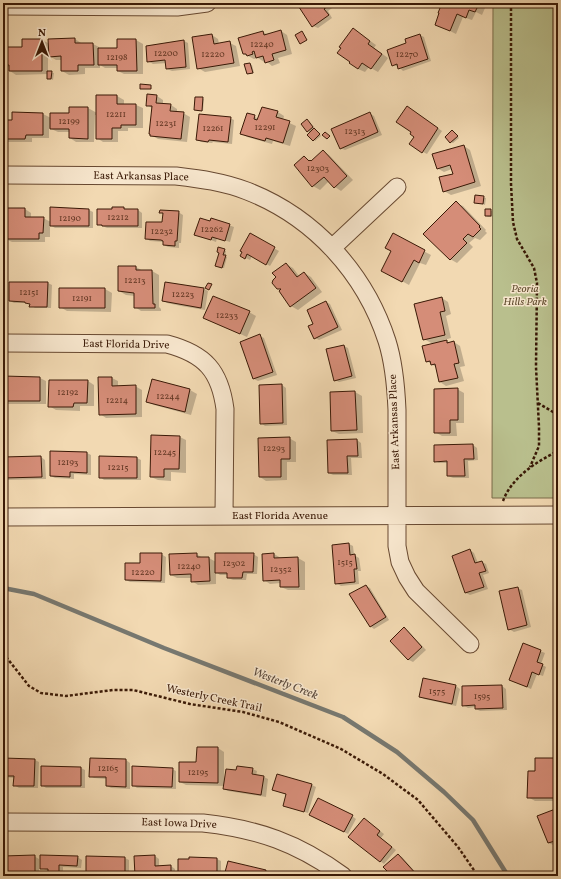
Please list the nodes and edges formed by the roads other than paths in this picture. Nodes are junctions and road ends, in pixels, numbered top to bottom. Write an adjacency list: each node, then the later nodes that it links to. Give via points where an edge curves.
1 (207, 3): 2 (street, via 177,6)
2 (3, 6)
3 (3, 175): 5 (street, East Arkansas Place, via 201,178 248,191 281,207)
4 (397, 187): 5 (street)
5 (332, 248): 9 (street, East Arkansas Place, via 368,297 387,342 396,390)
6 (3, 344): 8 (street, East Florida Drive, via 167,344 184,348 198,356 215,375 223,392)
7 (558, 515): 9 (street, East Florida Avenue)
8 (224, 516): 9 (street, East Florida Avenue); 10 (street, East Florida Avenue)
9 (396, 516): 11 (street, East Arkansas Place, via 396,546 407,577 416,591)
10 (3, 517)
11 (470, 644)
12 (3, 822): 13 (street, East Iowa Drive, via 203,823 229,826 254,831 284,842 302,850)
13 (343, 876)

